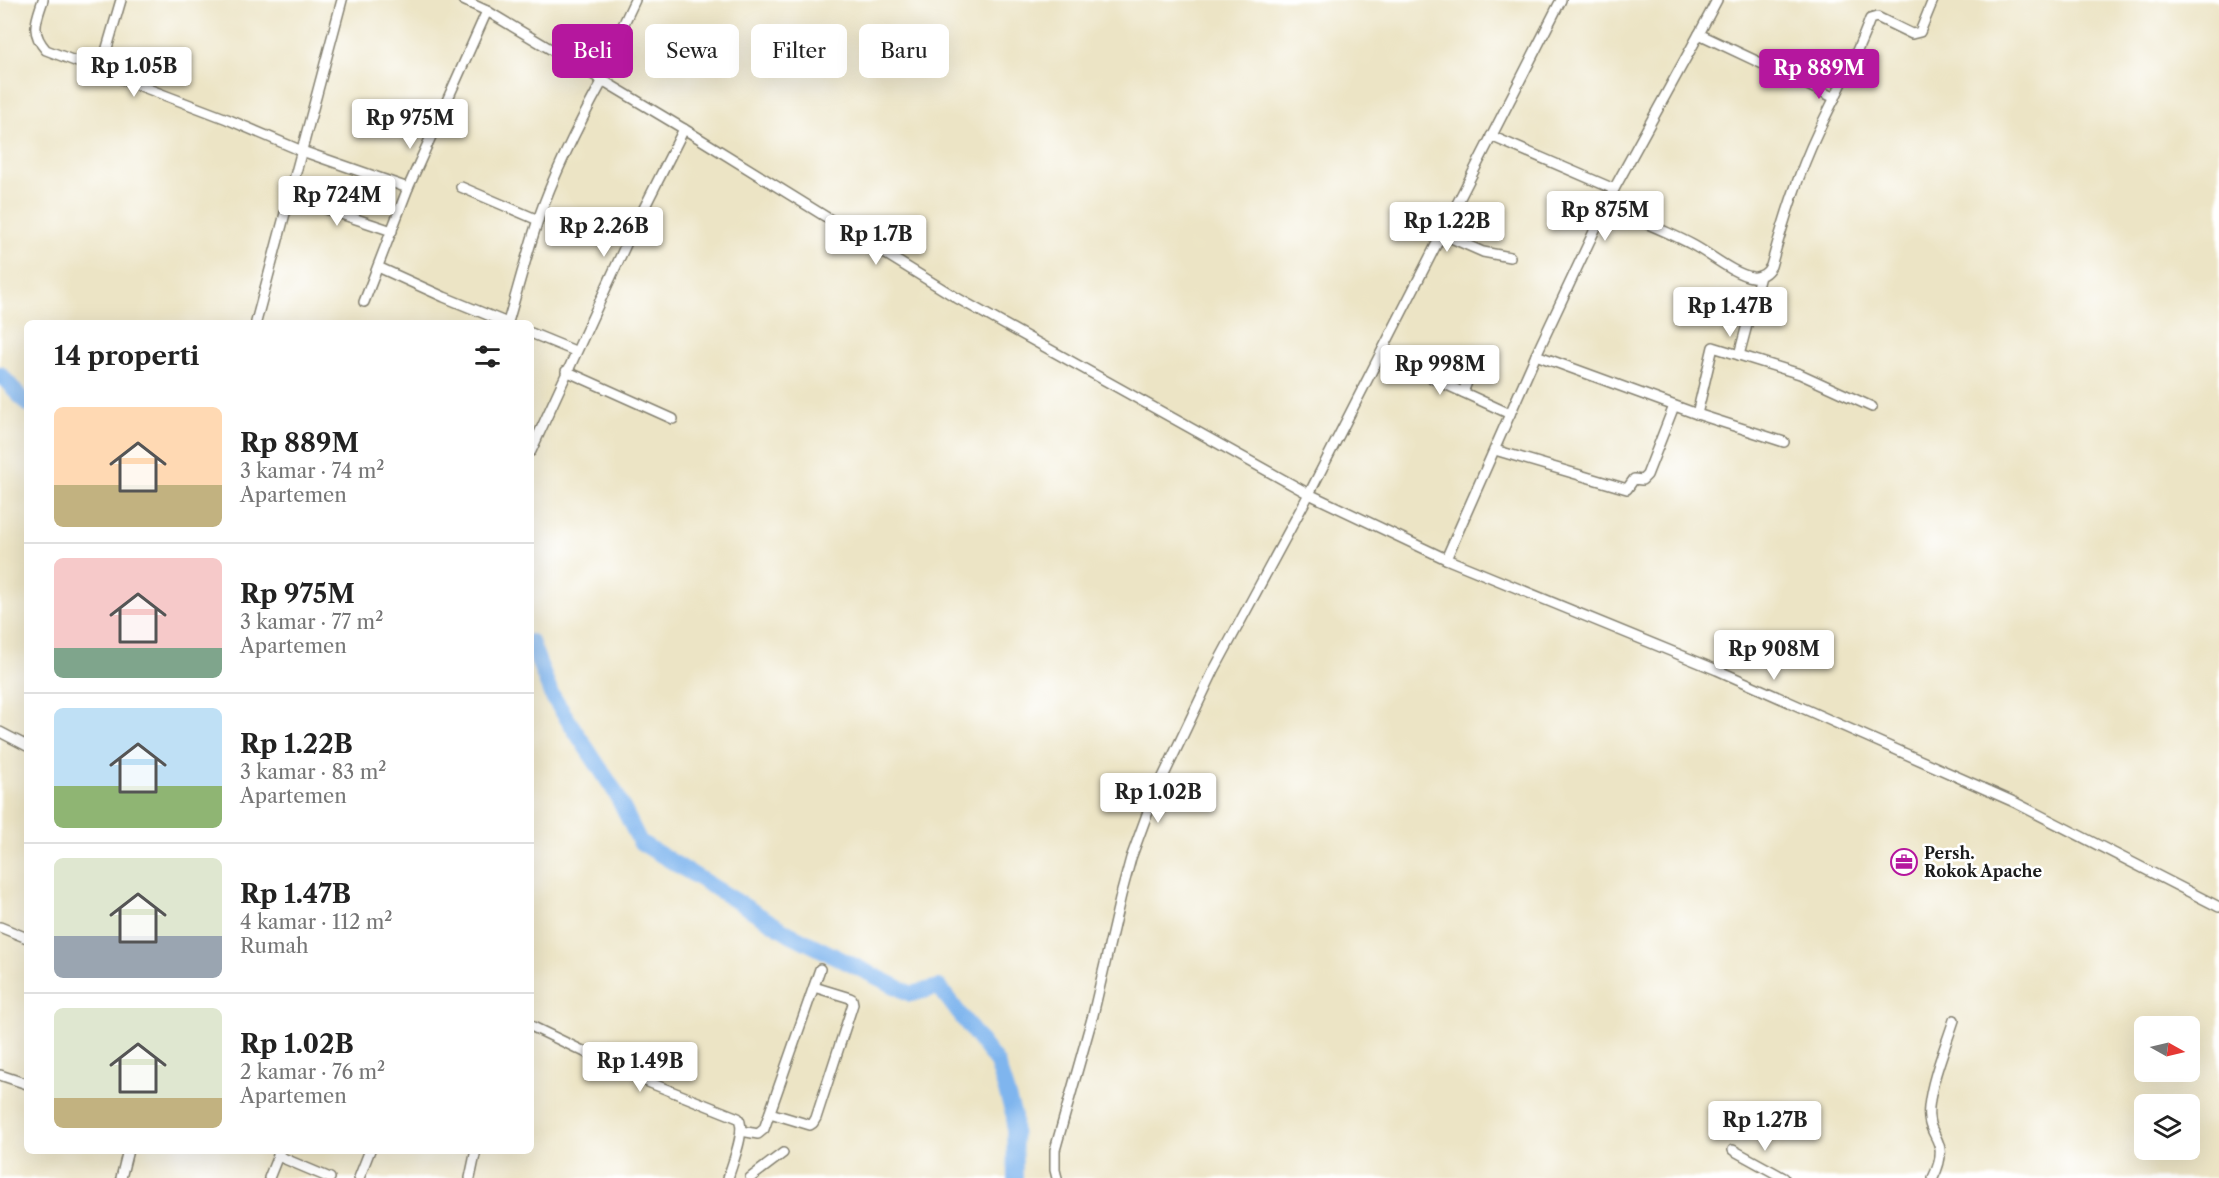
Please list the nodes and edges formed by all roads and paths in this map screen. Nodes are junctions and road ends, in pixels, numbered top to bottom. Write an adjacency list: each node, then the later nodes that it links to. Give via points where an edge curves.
1 (43, 0): 11 (street, via 36,23 39,42 46,50)
2 (121, 0): 11 (street)
3 (342, 0): 16 (street)
4 (463, 0): 9 (street)
5 (635, 0): 12 (street)
6 (1561, 0): 15 (street)
7 (1717, 0): 10 (street)
8 (1933, 0): 13 (street, via 1916,34 1877,17 1870,19)
9 (487, 11): 12 (street); 18 (street)
10 (1699, 34): 13 (street); 19 (street)
11 (100, 72): 16 (street)
12 (601, 79): 14 (street); 22 (street)
13 (1835, 98): 27 (street, via 1796,186 1771,266)
14 (684, 129): 33 (street); 48 (street, via 947,292)
15 (1491, 136): 19 (street); 24 (street)
16 (302, 151): 18 (street); 20 (street)
17 (461, 187): 22 (street)
18 (408, 188): 23 (street)
19 (1614, 189): 21 (street)
20 (290, 197): 23 (street); 29 (street)
21 (1607, 206): 27 (street, via 1743,273); 35 (street)
22 (538, 220): 31 (street)
23 (392, 231): 26 (street)
24 (1442, 234): 25 (street, via 1483,252); 34 (street)
25 (1510, 257)
26 (378, 267): 28 (street); 30 (street)
27 (1760, 276): 36 (street)
28 (364, 302)
29 (257, 320)
30 (502, 320)
31 (508, 320)
32 (534, 334): 33 (street)
33 (575, 351): 38 (street)
34 (1382, 355): 39 (street); 48 (street)
35 (1536, 355): 40 (street); 42 (street)
36 (1739, 355): 41 (street, via 1800,374); 43 (street, via 1713,348)
37 (1476, 360): 39 (street)
38 (566, 371): 44 (street); 46 (street)
39 (1462, 392): 42 (street)
40 (1674, 406): 43 (street); 47 (street, via 1647,475 1642,480 1634,479 1627,489)
41 (1872, 407)
42 (1510, 414): 47 (street)
43 (1697, 414): 45 (street)
44 (673, 419)
45 (1784, 442)
46 (534, 444)
47 (1495, 450): 49 (street)
48 (1309, 494): 49 (street); 77 (street, via 1214,670 1166,768 1139,836 1055,1150)
49 (1446, 559): 52 (street, via 1717,670 2014,802)
50 (0, 732): 51 (street)
51 (24, 744)
52 (2219, 907)
53 (0, 927): 54 (street)
54 (24, 937)
55 (820, 969): 56 (street)
56 (814, 987): 61 (street); 61 (street, via 853,1001 816,1118 810,1125)
57 (1954, 1020): 79 (street, via 1928,1109 1941,1148)
58 (534, 1027): 62 (street, via 635,1076 738,1118)
59 (0, 1075): 60 (street)
60 (24, 1083)
61 (770, 1113): 62 (street, via 760,1134)
62 (741, 1131): 75 (street)
63 (1733, 1150): 78 (street)
64 (783, 1153): 76 (street)
65 (127, 1154): 70 (street)
66 (279, 1154): 71 (street)
67 (281, 1154): 72 (street)
68 (368, 1154): 73 (street)
69 (475, 1154): 74 (street)
70 (121, 1178)
71 (269, 1178)
72 (330, 1178)
73 (359, 1178)
74 (470, 1178)
75 (728, 1178)
76 (750, 1178)
77 (1057, 1178)
78 (1784, 1178)
79 (1933, 1178)

